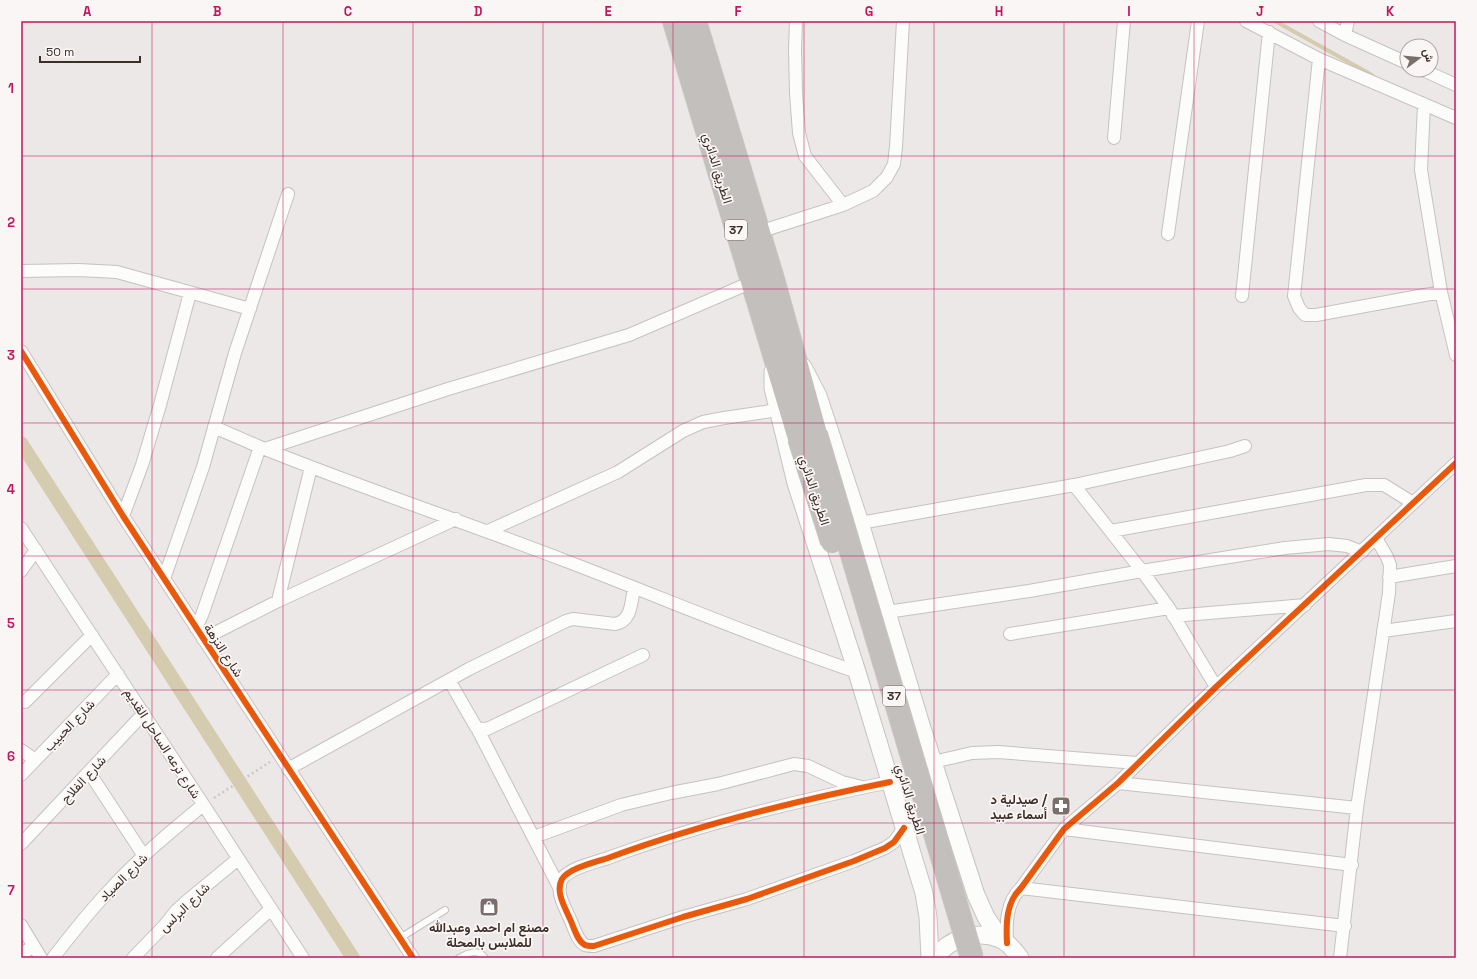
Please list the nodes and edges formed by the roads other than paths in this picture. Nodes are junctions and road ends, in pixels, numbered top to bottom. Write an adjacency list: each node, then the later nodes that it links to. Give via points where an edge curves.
1 (674, 21): 24 (highway, الطريق الدائري / 37)
2 (695, 21): 21 (highway, الطريق الدائري / 37)
3 (796, 21): 20 (street, via 799,133 805,156)
4 (903, 21): 20 (street, via 894,164 887,177 873,191)
5 (1124, 21): 18 (street)
6 (1198, 21): 22 (street)
7 (1246, 21): 10 (street)
8 (1319, 21): 11 (street)
9 (1348, 21): 11 (street)
10 (1269, 32): 12 (street); 27 (street)
11 (1345, 35): 13 (street)
12 (1319, 59): 16 (street); 25 (street, via 1294,296 1299,308 1305,315 1316,315)
13 (1399, 59)
14 (1439, 77): 15 (street)
15 (1456, 85)
16 (1424, 104): 17 (street); 25 (street, via 1421,170)
17 (1456, 118)
18 (1114, 138)
19 (288, 194): 28 (street)
20 (842, 205): 21 (street)
21 (760, 232): 30 (highway, الطريق الدائري / 37)
22 (1168, 234)
23 (21, 271): 26 (street, via 117,272)
24 (752, 282): 30 (highway, الطريق الدائري / 37); 36 (street, via 629,335)
25 (1441, 292): 31 (street)
26 (190, 293): 28 (street); 41 (street, via 142,465)
27 (1242, 296)
28 (250, 310): 33 (street)
29 (21, 351): 41 (street, شارع النزهة)
30 (783, 355): 32 (highway, الطريق الدائري / 37); 34 (highway, الطريق الدائري / 37); 43 (street, via 812,381)
31 (1456, 355)
32 (783, 409): 34 (highway, الطريق الدائري / 37); 45 (street, via 703,422 683,431 618,472); 67 (street, via 796,483)
33 (214, 427): 36 (street); 54 (street, via 203,467)
34 (807, 436): 113 (highway, الطريق الدائري / 37, bridge, via 855,611); 114 (highway, الطريق الدائري / 37, bridge)
35 (1245, 446): 39 (street)
36 (263, 448): 38 (street); 61 (street)
37 (1456, 463): 40 (street)
38 (311, 467): 42 (street); 56 (street)
39 (1074, 485): 43 (street); 46 (street)
40 (1413, 503): 46 (street, via 1384,485 1366,485); 47 (street)
41 (123, 516): 54 (street, شارع النزهة)
42 (456, 519): 45 (street); 56 (street)
43 (860, 523): 58 (street)
44 (21, 528): 48 (street, شارع ترعه الساحل القديم)
45 (488, 531): 55 (street)
46 (1111, 532): 52 (street)
47 (1376, 538): 49 (street); 53 (street, via 1390,565)
48 (36, 550): 51 (street); 64 (street, شارع ترعه الساحل القديم)
49 (1362, 552): 52 (street, via 1347,546 1314,545); 57 (street)
50 (1456, 566): 53 (street)
51 (21, 571)
52 (1142, 571): 58 (street); 59 (street)
53 (1389, 577): 62 (street)
54 (164, 579): 61 (street, شارع النزهة)
55 (634, 588): 67 (street); 69 (street, via 628,617 620,623 573,619 566,621)
56 (278, 600): 65 (street)
57 (1305, 605): 59 (street); 70 (street)
58 (887, 612): 76 (street)
59 (1171, 612): 63 (street); 70 (street)
60 (1456, 621): 62 (street)
61 (196, 628): 65 (street, شارع النزهة)
62 (1384, 631): 85 (street)
63 (1010, 634)
64 (92, 635): 68 (street, شارع ترعه الساحل القديم); 71 (street)
65 (203, 638): 78 (street, شارع النزهة)
66 (643, 655): 73 (street, via 486,729)
67 (857, 672): 81 (street)
68 (118, 674): 72 (street, شارع ترعه الساحل القديم); 75 (street, شارع الحبيب)
69 (449, 680): 73 (street); 78 (street)
70 (1216, 686): 77 (street)
71 (25, 702)
72 (144, 713): 79 (street, شارع الفلاح); 84 (street, شارع ترعه الساحل القديم)
73 (477, 728): 88 (street)
74 (21, 750): 75 (street)
75 (35, 760): 80 (street, شارع الحبيب)
76 (934, 762): 77 (street, via 972,753 998,752); 100 (street, via 976,895 986,917)
77 (1138, 763): 82 (street)
78 (288, 769): 99 (street, شارع النزهة)
79 (89, 772): 89 (street, شارع الفلاح); 90 (street)
80 (21, 775)
81 (890, 782): 83 (street); 86 (street)
82 (1118, 783): 85 (street); 87 (street)
83 (863, 787): 88 (street, via 832,778 808,766 794,764 621,805); 93 (street, via 730,819 623,852 571,871 563,878)
84 (203, 805): 90 (street, شارع الصياد); 91 (street, شارع ترعه الساحل القديم)
85 (1357, 808): 92 (street)
86 (904, 828): 93 (street, via 894,842 854,861 747,900 683,917 594,946 586,945 579,938 560,896); 111 (street, via 924,893 929,925)
87 (1064, 829): 92 (street); 94 (street)
88 (534, 836): 93 (street)
89 (21, 844)
90 (144, 856): 104 (street, شارع الصياد, via 91,910)
91 (238, 859): 95 (street, شارع ترعه الساحل القديم); 105 (street, شارع البرلس, via 186,901)
92 (1352, 865): 98 (street)
93 (559, 887)
94 (1020, 888): 98 (street); 100 (street, via 1014,894 1008,910)
95 (271, 909): 106 (street); 107 (street, شارع ترعه الساحل القديم)
96 (445, 910): 99 (lane)
97 (21, 925): 101 (street)
98 (1344, 926): 116 (street)
99 (400, 938): 108 (street, شارع النزهة)
100 (1003, 941): 112 (street, via 986,935 973,935 948,945); 115 (street)
101 (33, 946): 102 (street); 103 (street)
102 (21, 955)
103 (41, 958)
104 (53, 958)
105 (132, 958)
106 (217, 958)
107 (303, 958)
108 (413, 958)
109 (459, 958): 110 (lane, via 470,952 477,952)
110 (485, 958)
111 (930, 958)
112 (934, 958)
113 (958, 958)
114 (972, 958)
115 (1020, 958)
116 (1340, 958)

